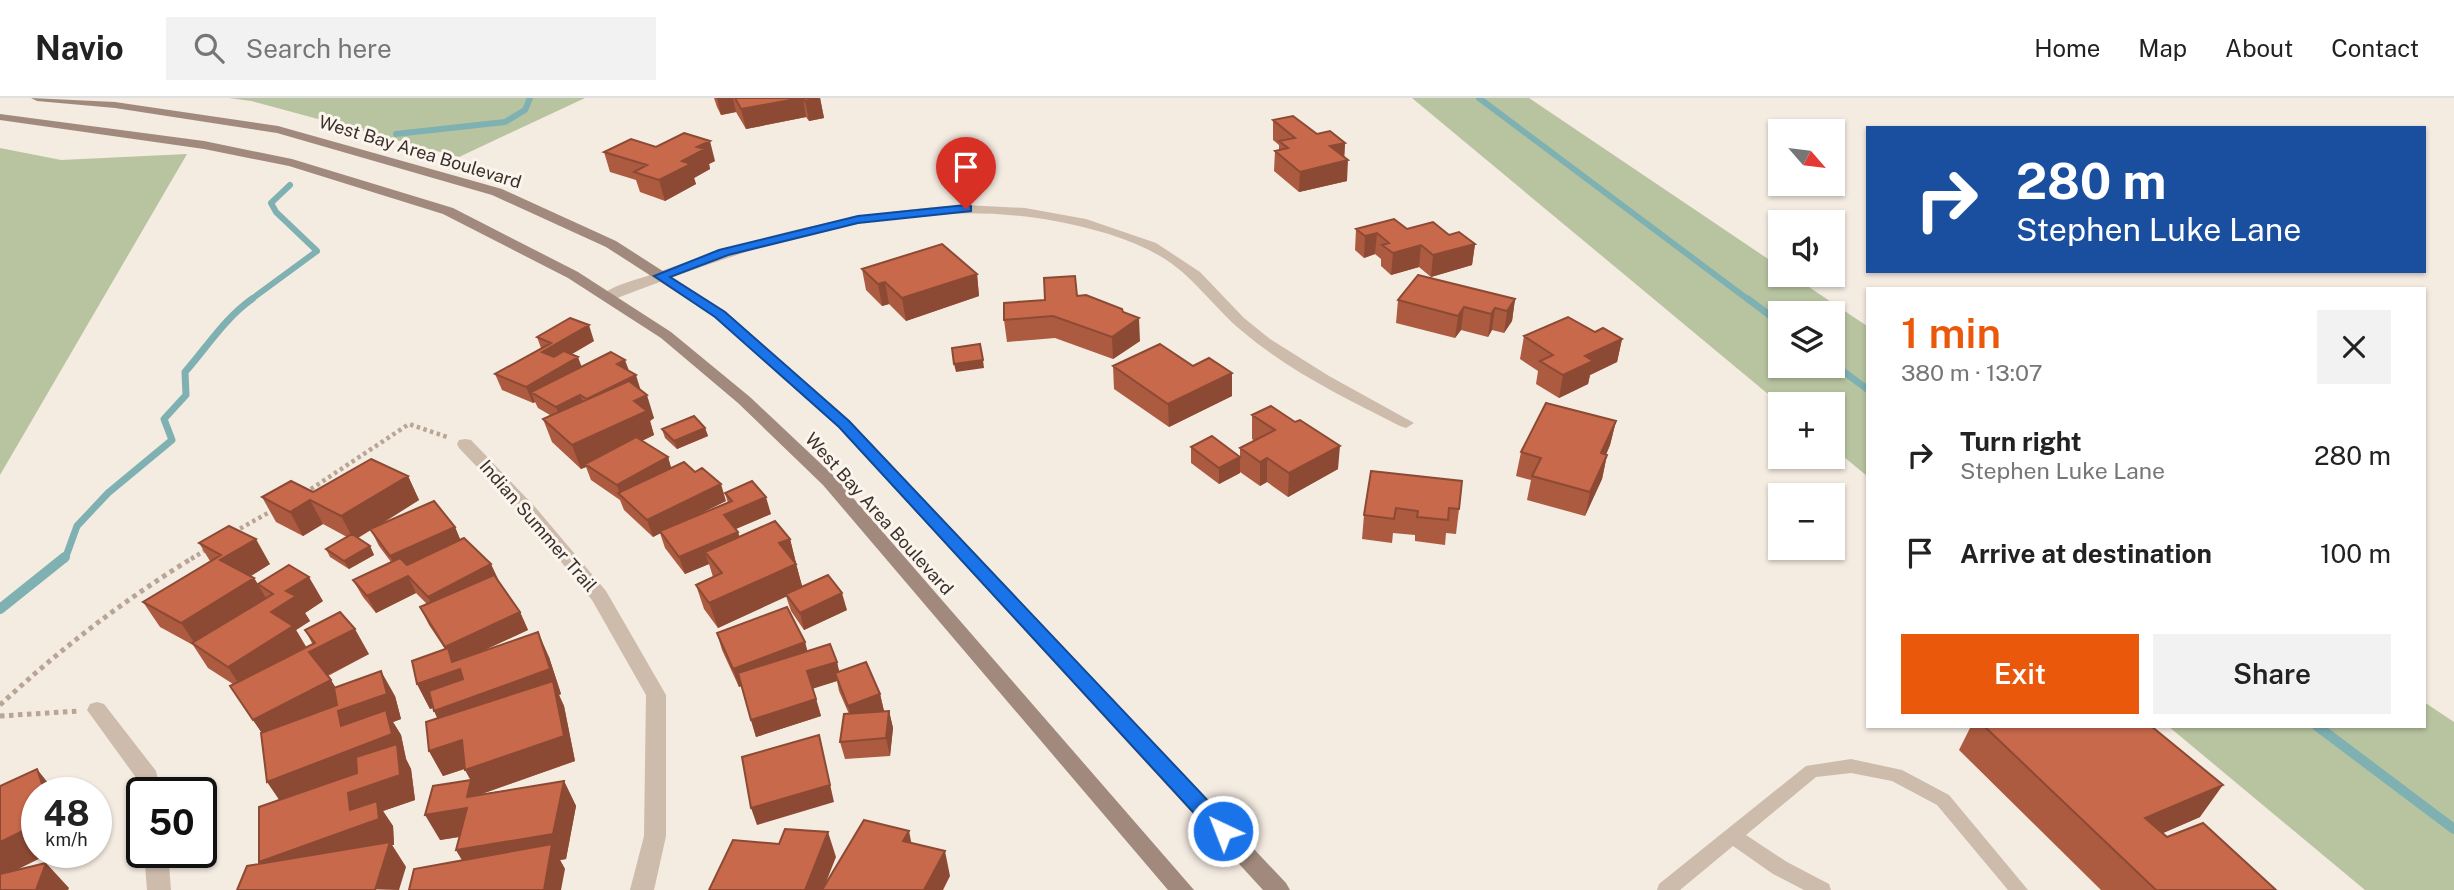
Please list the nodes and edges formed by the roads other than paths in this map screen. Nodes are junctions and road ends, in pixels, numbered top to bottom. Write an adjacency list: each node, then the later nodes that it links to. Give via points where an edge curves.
1 (37, 98): 3 (main road, West Bay Area Boulevard, via 278,130 372,155 497,192 611,244)
2 (0, 117): 4 (main road, West Bay Area Boulevard, via 204,145 292,163 448,211)
3 (660, 276): 4 (street); 5 (street, via 724,252 858,219 966,209 1059,216 1124,233 1186,267 1247,328 1322,380); 14 (main road, West Bay Area Boulevard, via 720,314 844,424)
4 (607, 297): 13 (main road, West Bay Area Boulevard, via 666,335 744,400 829,481)
5 (1406, 423)
6 (465, 444): 12 (street, Indian Summer Trail, via 530,512 599,596 656,695 655,836)
7 (97, 710): 8 (street)
8 (148, 777)
9 (1733, 836): 15 (lane); 16 (lane); 17 (lane, via 1812,771 1851,766 1896,775 1942,800)
10 (157, 868): 11 (street)
11 (159, 890)
12 (642, 890)
13 (1182, 890)
14 (1278, 890)
15 (1666, 890)
16 (1822, 890)
17 (2019, 890)

